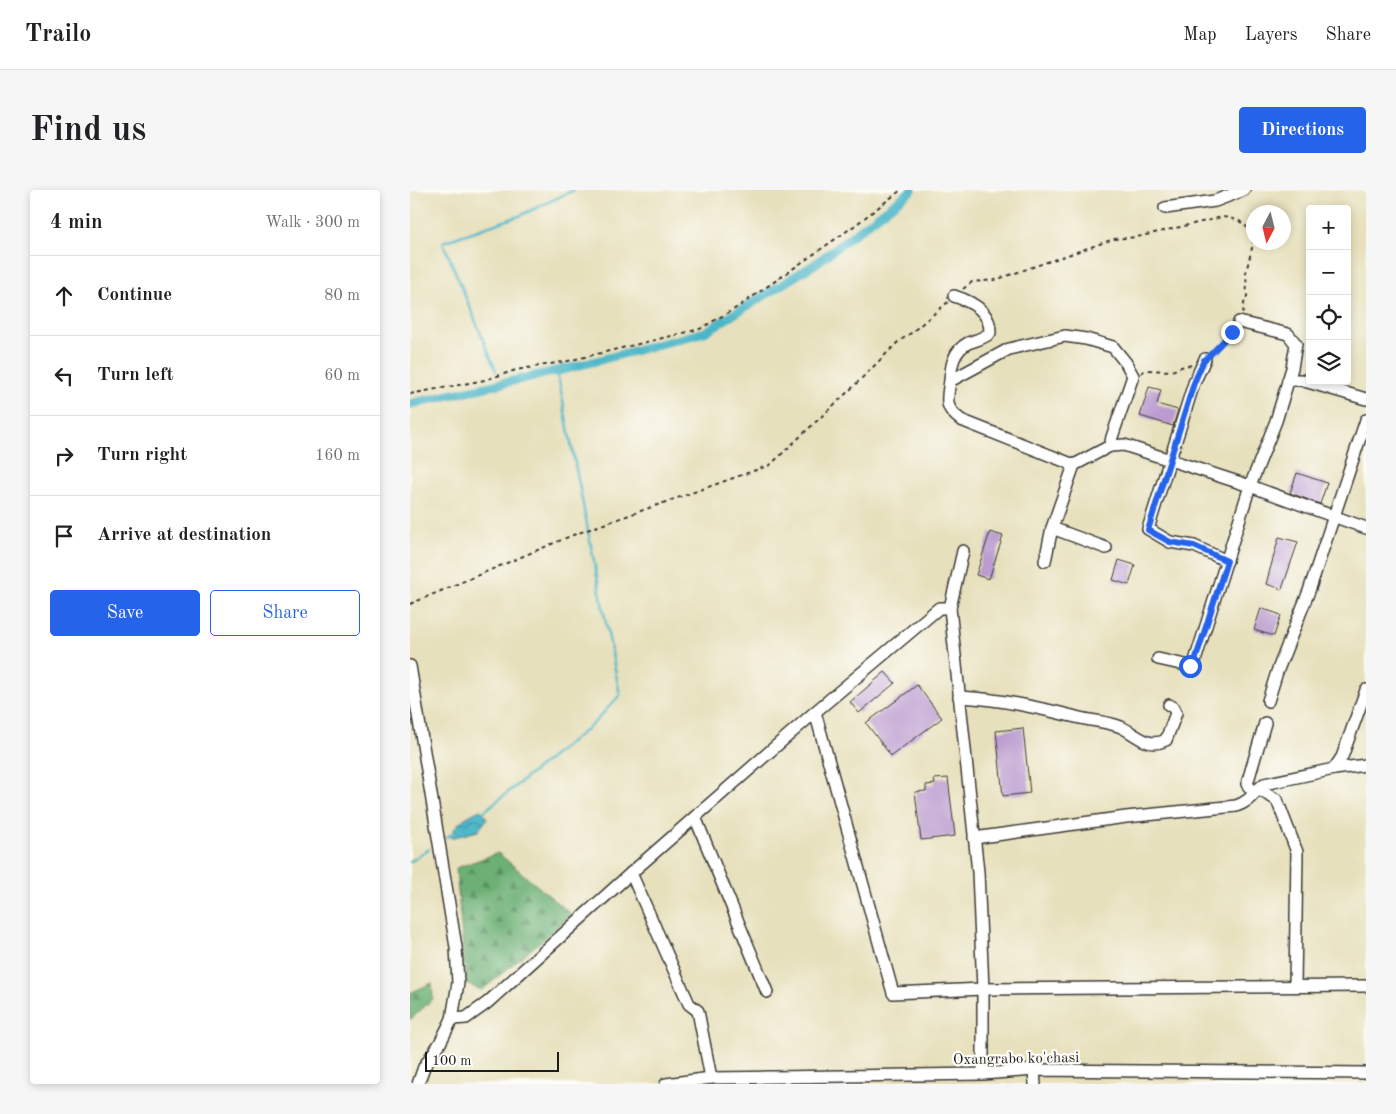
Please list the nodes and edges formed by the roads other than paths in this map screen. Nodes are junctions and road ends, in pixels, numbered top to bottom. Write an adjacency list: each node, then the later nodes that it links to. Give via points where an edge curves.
1 (1244, 190): 2 (street, via 1215,201)
2 (1165, 208)
3 (954, 296): 7 (street, via 967,300 984,312 990,333 955,354)
4 (1239, 322): 6 (street, via 1288,334 1296,344)
5 (1204, 360): 11 (street)
6 (1288, 380): 8 (street, via 1302,380); 13 (street, via 1276,421)
7 (950, 382): 10 (street, via 1009,349 1065,336 1114,347 1133,376); 12 (street, via 947,402 952,413 961,420)
8 (1366, 399)
9 (1366, 420): 14 (street)
10 (1110, 446): 11 (street, via 1124,445); 12 (street)
11 (1170, 460): 13 (street); 20 (street, via 1148,530 1170,542 1194,546)
12 (1074, 465): 15 (street)
13 (1250, 486): 14 (street); 20 (street)
14 (1334, 517): 16 (street); 26 (street)
15 (1052, 528): 17 (street); 19 (street)
16 (1366, 528)
17 (1106, 548)
18 (963, 551): 21 (street)
19 (1045, 561)
20 (1227, 561): 22 (street, via 1194,664 1190,666)
21 (950, 608): 25 (street); 28 (street, via 939,608)
22 (1158, 659)
23 (410, 666): 40 (street, via 456,948 458,983)
24 (1366, 690): 31 (street, via 1342,757)
25 (959, 697): 27 (street, via 1030,706 1121,727 1158,744 1166,740 1176,713); 34 (street)
26 (1268, 701)
27 (1169, 705)
28 (815, 712): 33 (street); 38 (street, via 893,992)
29 (1265, 723): 32 (street, via 1247,784)
30 (1366, 765): 31 (street)
31 (1334, 769): 32 (street, via 1264,784)
32 (1256, 791): 34 (street, via 1246,802 1236,806); 36 (street, via 1277,800 1297,852)
33 (695, 817): 35 (street); 39 (street)
34 (974, 838): 38 (street)
35 (631, 872): 40 (street, via 487,1003 466,1018); 44 (street, via 689,1004 698,1011)
36 (1295, 986): 37 (street); 38 (street)
37 (1366, 986)
38 (983, 988): 43 (street)
39 (767, 992)
40 (452, 1019): 45 (street, via 424,1067)
41 (1034, 1070): 42 (street, Oxangrabo ko'chasi); 43 (street, Oxangrabo ko'chasi); 47 (street)
42 (1366, 1073)
43 (983, 1074): 44 (street, Oxangrabo ko'chasi)
44 (711, 1078): 46 (street, Oxangrabo ko'chasi)
45 (418, 1084)
46 (666, 1084)
47 (1035, 1084)

